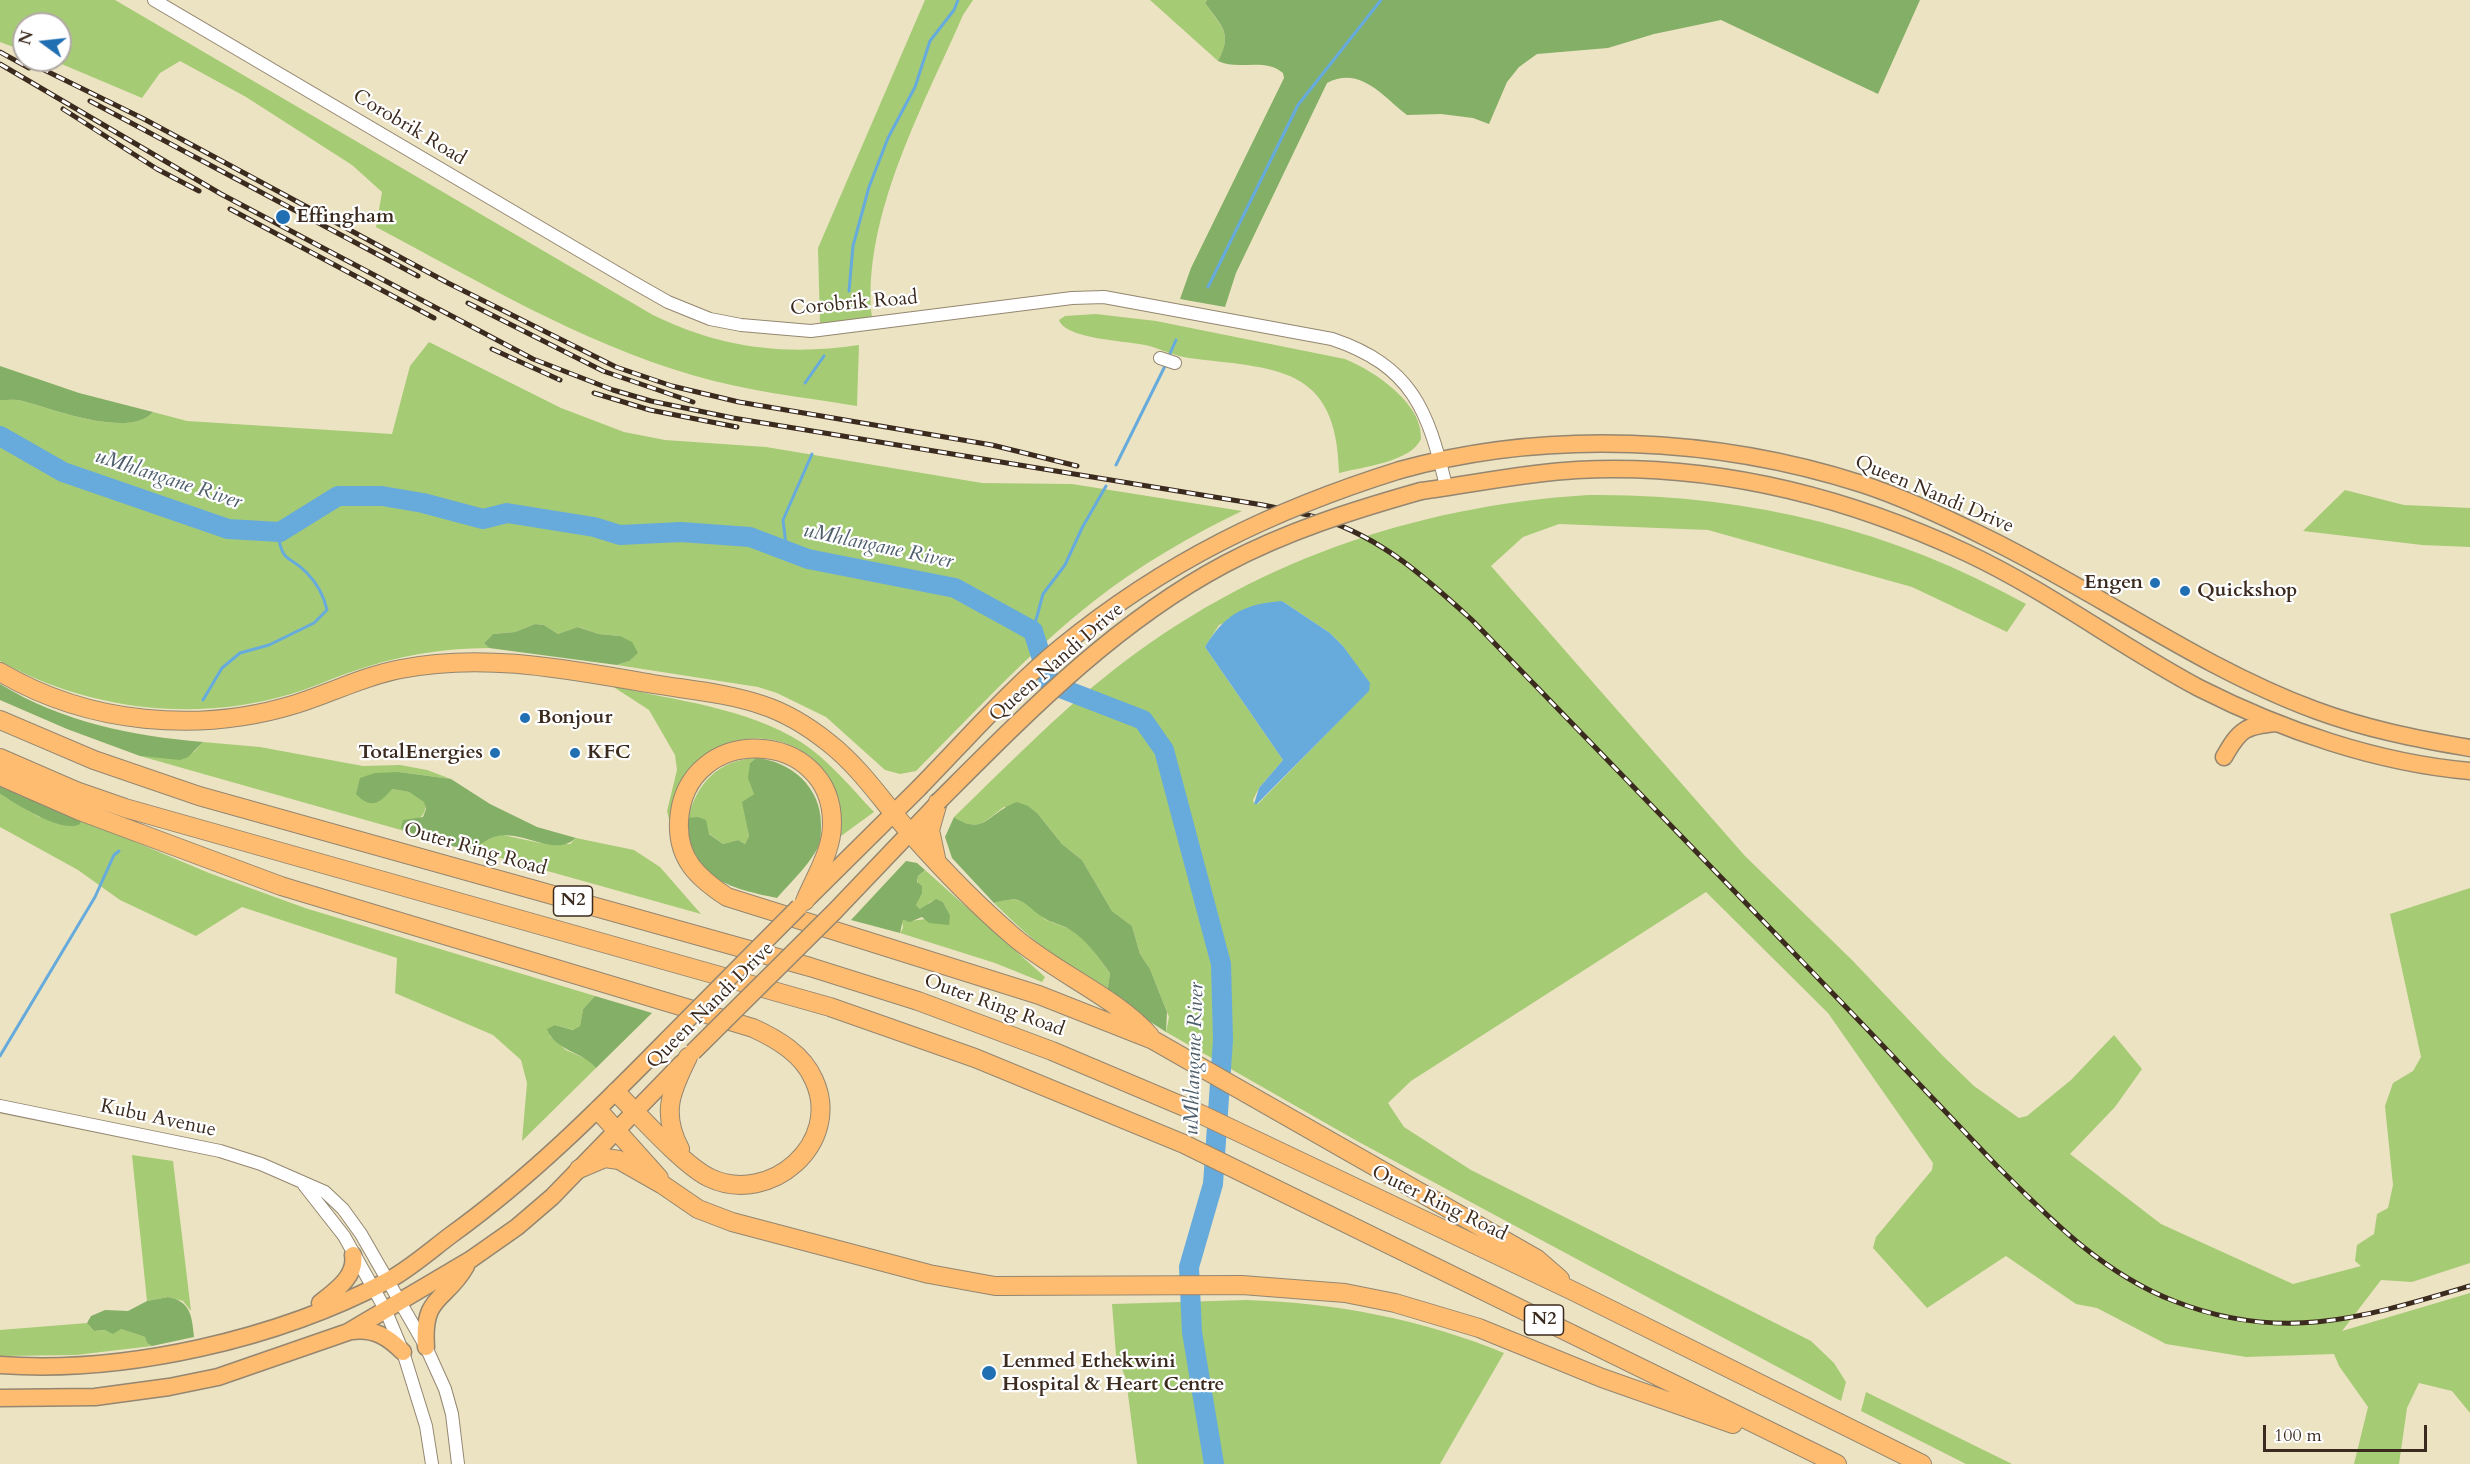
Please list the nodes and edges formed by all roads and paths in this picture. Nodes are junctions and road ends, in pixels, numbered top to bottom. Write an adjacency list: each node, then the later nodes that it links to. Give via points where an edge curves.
1 (154, 0): 4 (street, Corobrik Road, via 640,286 710,319 811,331 1093,297 1208,314 1332,339 1384,365 1404,383 1422,408 1431,424)
2 (1160, 358): 3 (street)
3 (1175, 363)
4 (1440, 460): 5 (street, Corobrik Road); 9 (main road, Queen Nandi Drive, via 1527,448 1653,446 1710,451 1864,484 1989,539 2212,664 2314,710 2411,738); 15 (main road, Queen Nandi Drive, bridge, via 1353,485 1245,528 1141,588 1059,649)
5 (1446, 486): 8 (main road, Queen Nandi Drive, via 1551,472 1634,470 1735,480 1849,505 1969,554 2199,688); 14 (main road, Queen Nandi Drive, bridge, via 1302,529 1225,564 1171,597 1116,635 1063,681)
6 (0, 672): 15 (highway, via 24,686 83,708 190,721 260,713 402,668 467,661 543,666 731,697 784,713 809,728 860,771)
7 (0, 720): 34 (highway, Outer Ring Road / N2, via 94,760 199,796 798,963 896,994 1144,1088)
8 (2277, 723): 10 (main road, via 2247,728 2238,734); 12 (main road, Queen Nandi Drive, via 2388,758)
9 (2470, 748)
10 (2224, 757)
11 (0, 758): 43 (highway, N2, via 76,791 187,827 830,1007 975,1058 1139,1123 1252,1176)
12 (2470, 771)
13 (0, 776): 26 (highway, via 80,811 281,886 753,1028 787,1046 814,1080 819,1098 816,1133 798,1162 771,1180 743,1186 712,1179)
14 (938, 802): 16 (main road, Queen Nandi Drive); 17 (highway, via 930,830)
15 (894, 813): 16 (highway); 18 (main road, Queen Nandi Drive)
16 (910, 833): 17 (highway); 20 (main road, Queen Nandi Drive, bridge)
17 (936, 860): 19 (highway, via 1012,935 1066,976 1124,1012)
18 (802, 904): 19 (highway, via 830,842 831,810 823,789 801,762 772,749 748,747 717,758 692,781 679,815 679,838 686,860 710,886 744,903 1039,995); 21 (main road, Queen Nandi Drive, bridge)
19 (1160, 1044): 34 (highway, via 1537,1259)
20 (691, 1055): 24 (main road, Queen Nandi Drive); 26 (highway, via 672,1091 669,1117 671,1132)
21 (616, 1092): 23 (main road, Queen Nandi Drive); 24 (highway)
22 (0, 1106): 28 (street, Kubu Avenue, via 220,1151 261,1164)
23 (598, 1110): 25 (highway); 32 (main road, Queen Nandi Drive, via 489,1209)
24 (636, 1112): 25 (main road, Queen Nandi Drive); 26 (highway)
25 (618, 1132): 27 (main road, Queen Nandi Drive); 29 (highway)
26 (686, 1160)
27 (579, 1169): 29 (highway, via 611,1158 630,1164); 31 (main road, Queen Nandi Drive, via 517,1227)
28 (303, 1184): 30 (street, Kubu Avenue, via 344,1236); 32 (street, Kubu Avenue, via 325,1192 343,1209)
29 (663, 1185): 43 (highway, via 698,1209 732,1222 958,1281 1018,1287 1242,1285 1345,1293 1431,1312 1602,1378)
30 (353, 1255): 33 (street, Kubu Avenue); 37 (main road, via 354,1265 342,1285)
31 (470, 1260): 35 (main road, Queen Nandi Drive); 39 (main road, via 428,1311 424,1328)
32 (389, 1280): 33 (main road, Queen Nandi Drive); 35 (street, Kubu Avenue)
33 (372, 1287): 36 (street, Kubu Avenue); 37 (main road, Queen Nandi Drive)
34 (1572, 1291): 47 (highway, Outer Ring Road / N2)
35 (400, 1300): 36 (main road, Queen Nandi Drive); 39 (street, Kubu Avenue)
36 (385, 1309): 38 (main road, Queen Nandi Drive); 40 (street, Kubu Avenue)
37 (301, 1319): 41 (main road, Queen Nandi Drive, via 212,1345 151,1357 78,1366)
38 (348, 1332): 40 (main road, via 379,1333); 42 (main road, Queen Nandi Drive, via 218,1377 169,1387 95,1397)
39 (426, 1347): 45 (street, Kubu Avenue, via 446,1389)
40 (403, 1352): 44 (street, Kubu Avenue, via 426,1426)
41 (0, 1365)
42 (0, 1398)
43 (1806, 1449): 46 (highway, N2)
44 (432, 1464)
45 (458, 1464)
46 (1837, 1464)
47 (1922, 1464)

